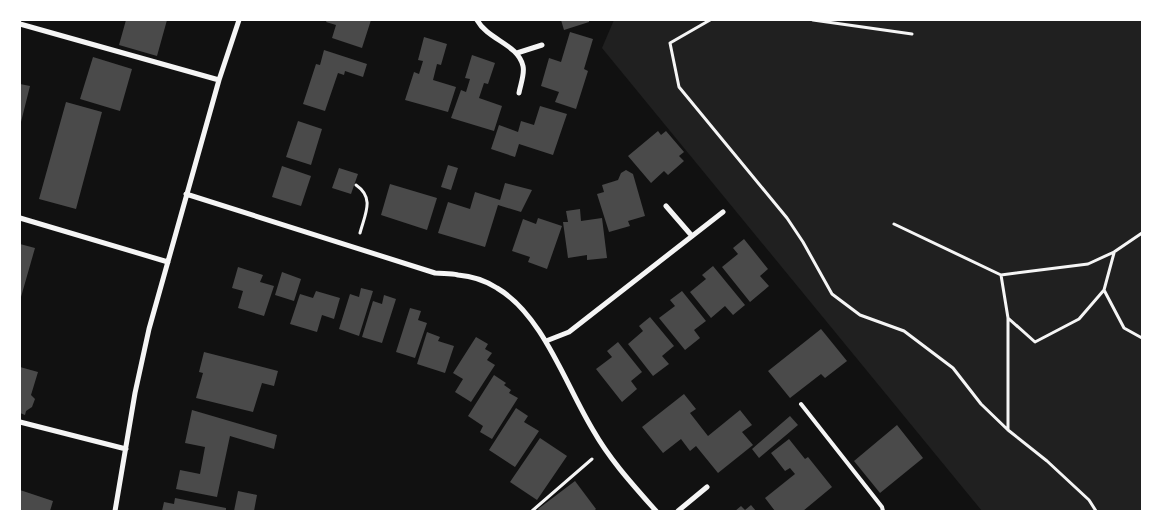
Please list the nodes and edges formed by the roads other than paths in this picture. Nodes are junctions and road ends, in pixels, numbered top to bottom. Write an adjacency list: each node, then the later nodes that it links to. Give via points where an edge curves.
1 (239, 20): 6 (street)
2 (477, 20): 5 (street, via 497,40)
3 (20, 24): 6 (street)
4 (542, 45): 5 (street)
5 (517, 53): 7 (street, via 524,68)
6 (219, 80): 8 (street)
7 (519, 93)
8 (186, 194): 13 (street); 14 (street, via 435,273 479,280 497,288 521,308)
9 (666, 206): 12 (street)
10 (723, 212): 12 (street)
11 (20, 218): 13 (street)
12 (692, 236): 14 (street, via 569,332)
13 (168, 262): 17 (street, via 141,362)
14 (546, 342): 20 (street, via 593,431 624,475)
15 (801, 404): 22 (lane)
16 (20, 422): 17 (street)
17 (126, 449): 19 (street)
18 (707, 487): 21 (street)
19 (115, 511)
20 (656, 511)
21 (678, 511)
22 (883, 511)

